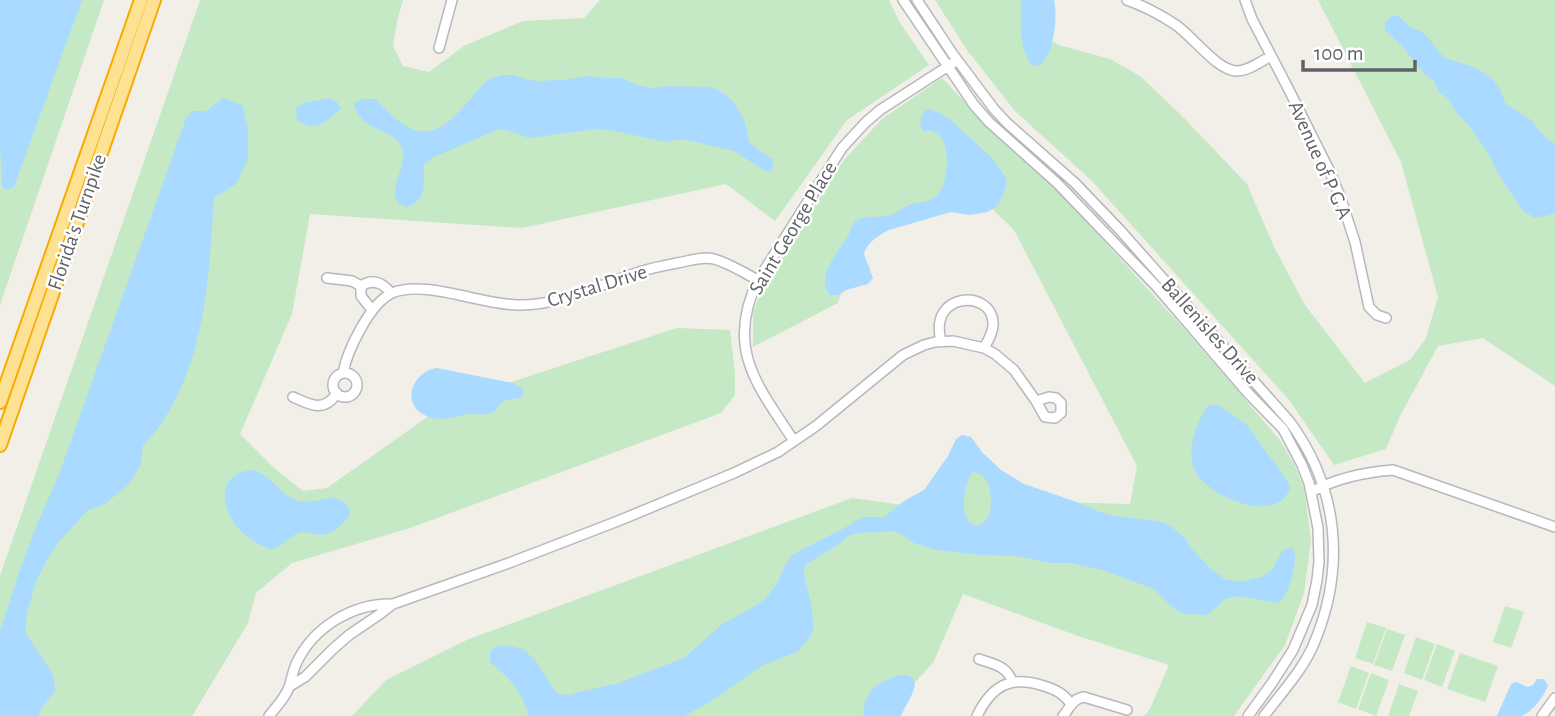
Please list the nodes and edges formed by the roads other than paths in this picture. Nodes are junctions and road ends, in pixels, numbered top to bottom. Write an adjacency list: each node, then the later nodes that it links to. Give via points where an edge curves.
1 (141, 0): 24 (highway, Florida's Turnpike)
2 (154, 0): 26 (highway, Florida's Turnpike)
3 (452, 0): 8 (street)
4 (903, 0): 11 (street, Ballenisles Drive)
5 (917, 0): 10 (street, Ballenisles Drive)
6 (1127, 0): 9 (street, via 1177,26 1225,68 1241,70)
7 (1245, 0): 9 (street, Avenue of P G A)
8 (439, 47)
9 (1271, 56): 17 (street, Avenue of P G A, via 1340,196 1370,307)
10 (958, 61): 11 (street, Saint George Place); 27 (street, Ballenisles Drive, via 1000,116 1111,220 1290,422)
11 (948, 66): 13 (street, Saint George Place, via 880,110 851,136); 28 (street, Ballenisles Drive, via 989,122 1057,183 1148,278 1283,429)
12 (327, 278): 14 (street)
13 (758, 280): 15 (street, Crystal Drive, via 715,259 699,259 647,269 566,298 527,305 422,289); 25 (street, Saint George Place, via 745,317 747,358 758,386)
14 (362, 286): 15 (street, Crystal Drive, via 376,282); 16 (street, via 361,296)
15 (391, 293): 16 (street)
16 (372, 310): 20 (street)
17 (1386, 318)
18 (941, 341): 19 (street); 19 (street, via 943,313 954,303 970,300 984,306 992,318); 25 (street, via 903,355)
19 (984, 348): 23 (street, via 1014,370)
20 (344, 373): 21 (street, via 335,379); 21 (street, via 355,377 357,389 348,397)
21 (337, 393): 22 (street, via 321,406)
22 (293, 397)
23 (1036, 401)
24 (0, 402)
25 (794, 441): 30 (street, via 734,473)
26 (0, 445)
27 (1324, 485): 28 (street); 29 (street, via 1393,470); 41 (street, Ballenisles Drive, via 1334,564 1326,608 1300,668)
28 (1311, 492): 40 (street, Ballenisles Drive, via 1319,562 1311,605 1293,650)
29 (1555, 527)
30 (393, 604): 33 (street); 33 (street, via 376,604 329,624 302,653)
31 (979, 659): 32 (street, via 1008,671)
32 (1012, 682): 35 (street, via 1028,681 1055,689); 38 (street, via 992,693)
33 (290, 686): 37 (street)
34 (1555, 698): 42 (street)
35 (1071, 704): 36 (street, via 1084,697); 39 (street)
36 (1127, 710)
37 (269, 716)
38 (977, 716)
39 (1063, 716)
40 (1248, 716)
41 (1264, 716)
42 (1542, 716)

